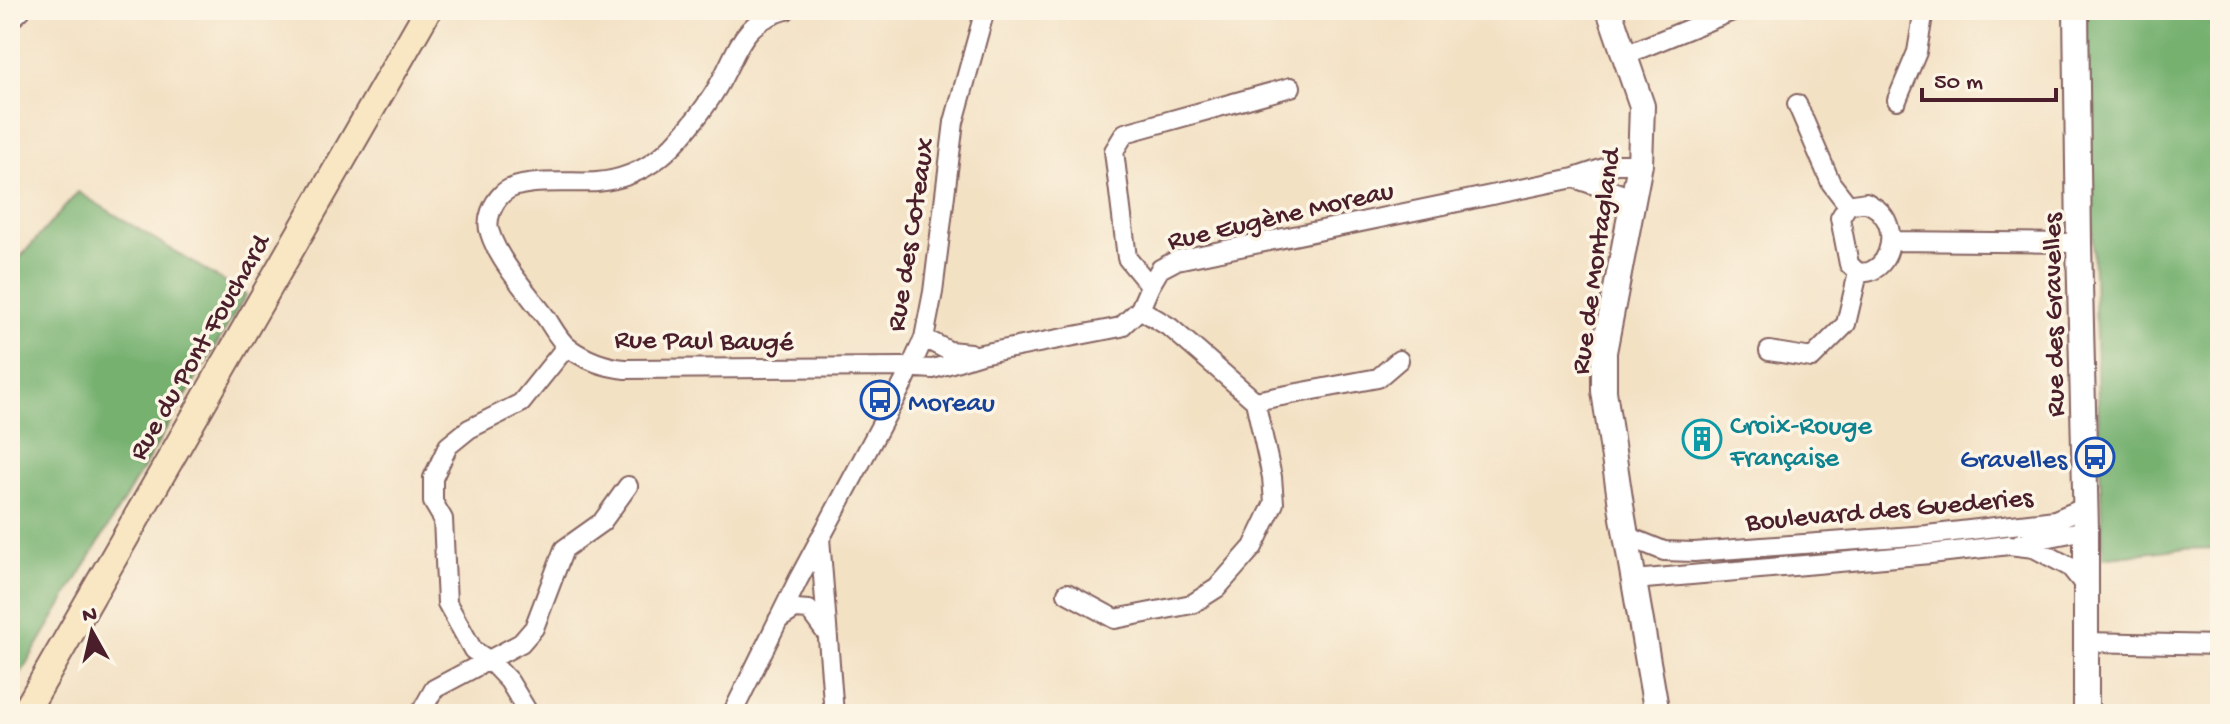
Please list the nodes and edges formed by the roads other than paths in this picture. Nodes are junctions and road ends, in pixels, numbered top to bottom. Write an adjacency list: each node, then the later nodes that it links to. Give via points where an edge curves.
1 (21, 10): 9 (street)
2 (428, 10): 46 (main road, Rue du Pont Fouchard)
3 (786, 10): 24 (street, Rue Paul Baugé, via 758,22 743,36 703,111 659,158 631,175 599,182 519,185 495,203 489,231 501,256)
4 (985, 10): 23 (street, Rue des Coteaux, via 954,122)
5 (1609, 10): 10 (street, Rue de Montagland)
6 (1735, 10): 10 (street)
7 (1924, 10): 12 (street, via 1917,52)
8 (2076, 10): 19 (street, Rue des Gravelles)
9 (10, 20)
10 (1625, 55): 14 (street, Rue de Montagland, via 1642,106)
11 (1291, 87): 21 (street, via 1125,133 1114,151 1127,258)
12 (1897, 100)
13 (1797, 104): 17 (street, via 1831,183)
14 (1640, 164): 15 (street, Rue Eugène Moreau, via 1616,164); 16 (street, Rue de Montagland)
15 (1574, 178): 16 (street); 21 (street, Rue Eugène Moreau, via 1177,260 1160,269)
16 (1633, 198): 32 (street, Rue de Montagland, via 1604,352 1604,391)
17 (1848, 205): 18 (street, via 1866,202 1880,210); 20 (street, via 1840,218 1849,264)
18 (1890, 241): 19 (street); 20 (street, via 1888,255 1872,271)
19 (2079, 243): 31 (street, Rue des Gravelles)
20 (1858, 273): 25 (street, via 1846,324 1812,358)
21 (1150, 286): 22 (street, Rue Eugène Moreau)
22 (1140, 309): 26 (street, via 1121,327); 29 (street, via 1171,328)
23 (924, 338): 26 (street, via 949,351); 28 (street, Rue des Coteaux)
24 (566, 347): 28 (street, Rue Paul Baugé, via 605,367 625,369); 45 (street, via 521,403 448,446 433,478 433,502 443,519 447,603 473,650)
25 (1769, 351)
26 (981, 354): 28 (street, via 933,369)
27 (1399, 360): 29 (street, via 1378,378)
28 (911, 368): 33 (street, Rue des Coteaux)
29 (1255, 401): 39 (street, via 1274,503 1253,547 1217,588 1192,604 1115,619)
30 (628, 486): 45 (street, via 602,522 564,549 534,628 521,643)
31 (2086, 518): 34 (street, Boulevard des Guederies); 35 (street, Boulevard des Guederies); 38 (street, Rue des Gravelles)
32 (1627, 536): 35 (street, Boulevard des Guederies, via 1664,551); 36 (street, Rue de Montagland)
33 (820, 538): 37 (street, Rue des Coteaux); 40 (street)
34 (2009, 545): 36 (street, Boulevard des Guederies); 38 (street, Boulevard des Guederies, via 2034,548 2070,567)
35 (1694, 552): 36 (street, Boulevard des Guederies)
36 (1632, 572): 51 (street, Rue de Montagland)
37 (796, 583): 40 (street, via 808,583); 41 (street, Rue des Coteaux); 42 (street)
38 (2086, 587): 43 (street, Rue des Gravelles)
39 (1067, 593)
40 (824, 607): 42 (street)
41 (778, 620): 42 (street, via 795,609 809,610); 49 (street, Rue des Coteaux)
42 (826, 633): 50 (street)
43 (2086, 642): 44 (street); 52 (street, Rue des Gravelles)
44 (2220, 645)
45 (490, 661): 47 (street, via 434,689); 48 (street)
46 (24, 714)
47 (420, 714)
48 (529, 714)
49 (732, 714)
50 (834, 714)
51 (1657, 714)
52 (2086, 714)

